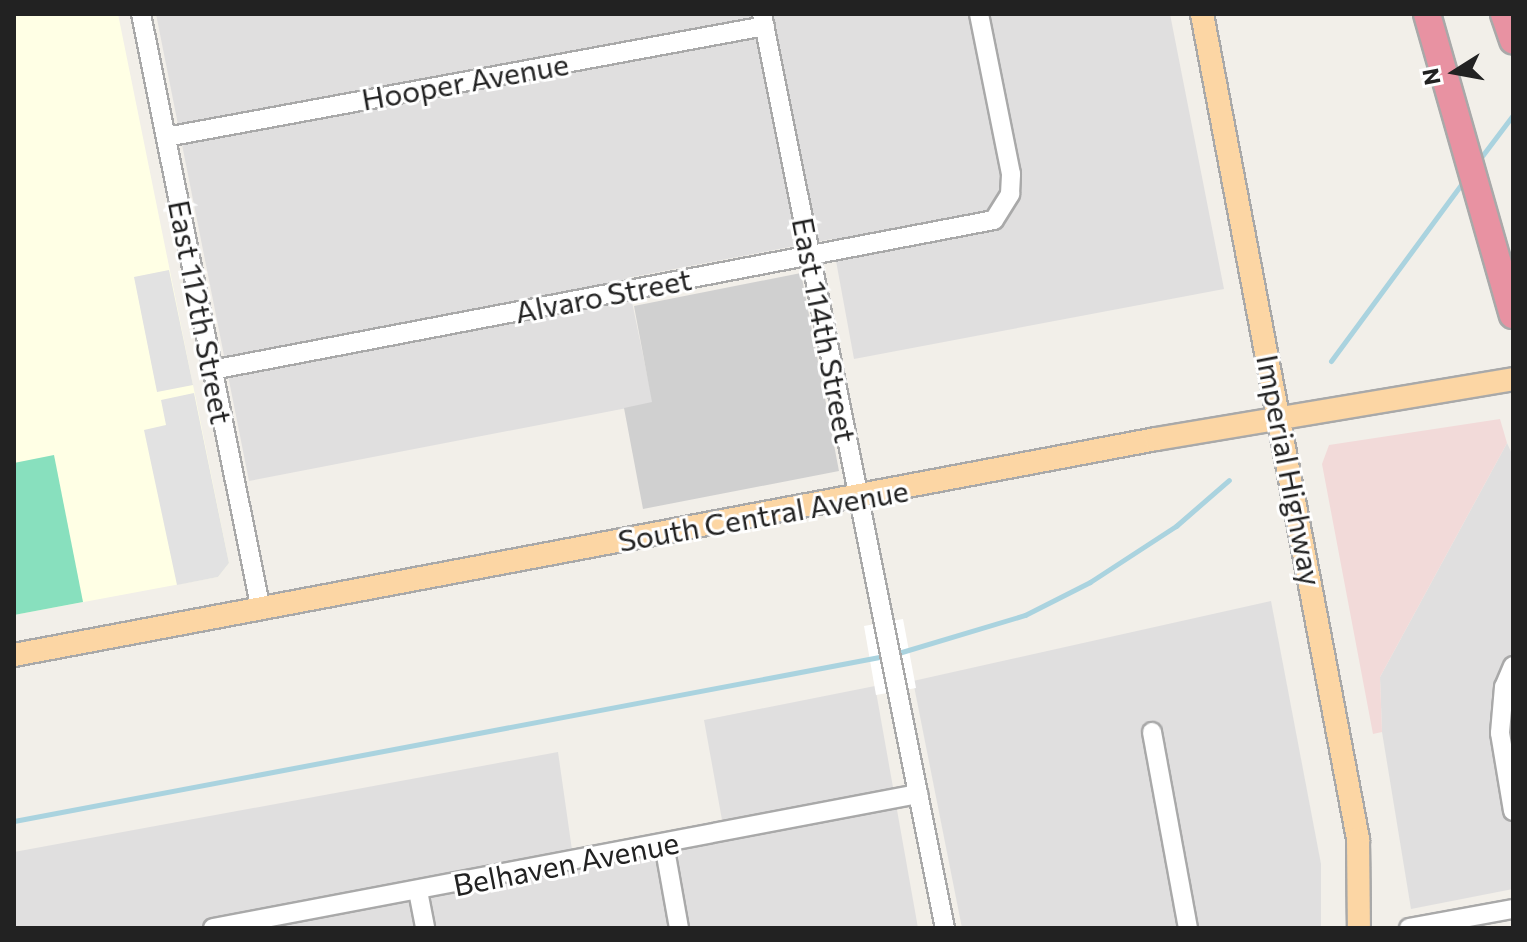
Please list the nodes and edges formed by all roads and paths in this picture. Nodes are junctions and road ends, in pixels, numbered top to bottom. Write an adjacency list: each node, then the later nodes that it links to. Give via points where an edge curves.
1 (141, 14): 8 (street, East 112th Street)
2 (979, 14): 9 (street, Alvaro Street, via 1011,174 1010,194 994,220)
3 (1202, 14): 13 (main road, Imperial Highway)
4 (1427, 14): 10 (highway)
5 (1504, 14): 7 (highway)
6 (764, 20): 8 (street, Hooper Avenue); 9 (street, East 114th Street)
7 (1513, 40)
8 (166, 137): 11 (street, East 112th Street)
9 (811, 256): 11 (street, Alvaro Street); 14 (street, East 114th Street)
10 (1513, 315)
11 (212, 370): 15 (street, East 112th Street)
12 (1513, 379): 13 (main road, South Central Avenue)
13 (1280, 418): 14 (main road, South Central Avenue); 30 (main road, Imperial Highway, via 1358,839)
14 (859, 498): 15 (main road, South Central Avenue); 19 (street, East 114th Street)
15 (261, 610): 16 (main road, South Central Avenue)
16 (14, 655)
17 (1513, 666): 20 (street, via 1504,687 1500,733)
18 (1152, 732): 29 (street)
19 (918, 794): 21 (street, Belhaven Avenue); 28 (street, East 114th Street)
20 (1513, 811)
21 (664, 844): 22 (street, Belhaven Avenue); 27 (street)
22 (418, 891): 25 (street, Belhaven Avenue); 26 (street)
23 (1513, 909): 24 (street)
24 (1476, 922): 31 (street)
25 (213, 928)
26 (425, 928)
27 (679, 928)
28 (945, 928)
29 (1188, 928)
30 (1359, 928)
31 (1409, 928)

